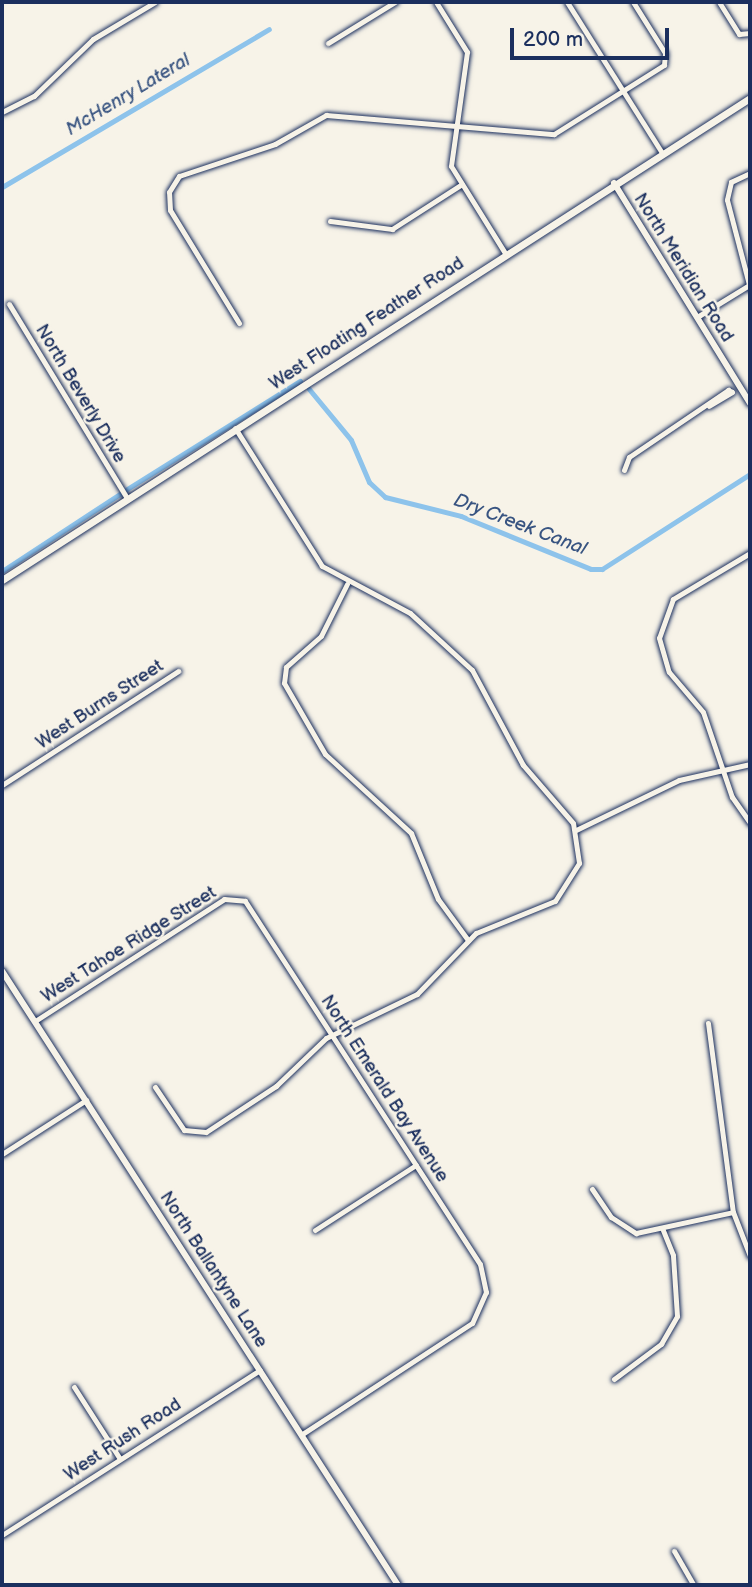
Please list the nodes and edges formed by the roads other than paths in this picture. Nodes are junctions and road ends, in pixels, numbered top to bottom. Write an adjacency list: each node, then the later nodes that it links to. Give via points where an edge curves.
1 (155, 2): 11 (street, via 93,39 34,96)
2 (395, 2): 8 (street)
3 (436, 2): 12 (street, via 467,52)
4 (567, 2): 9 (street)
5 (633, 2): 9 (street, via 666,61)
6 (719, 2): 7 (street, via 742,36)
7 (750, 33)
8 (328, 43)
9 (624, 92): 12 (street, via 554,134); 13 (street)
10 (750, 98): 13 (main road, West Floating Feather Road)
11 (2, 111)
12 (455, 126): 16 (street, via 450,160); 22 (street, via 327,115 275,144 189,171 169,192 172,216)
13 (662, 153): 15 (main road, West Floating Feather Road)
14 (750, 173): 19 (street, via 732,182 727,200)
15 (614, 183): 18 (main road, West Floating Feather Road); 21 (street, North Meridian Road)
16 (462, 184): 17 (street, via 392,229); 18 (street)
17 (330, 221)
18 (505, 253): 25 (main road, West Floating Feather Road)
19 (749, 287): 21 (street)
20 (9, 304): 27 (street, North Beverly Drive)
21 (697, 317): 23 (street, North Meridian Road)
22 (239, 323)
23 (740, 386): 24 (street, North Meridian Road); 26 (street, via 629,457)
24 (750, 403)
25 (235, 428): 27 (main road, West Floating Feather Road); 30 (street, via 312,554)
26 (624, 470)
27 (127, 498): 29 (main road, West Floating Feather Road)
28 (750, 553): 33 (street, via 673,599 661,618 663,659 703,712)
29 (2, 580)
30 (347, 584): 36 (street, via 410,613 459,654 492,700 523,765); 38 (street, via 321,636 286,667 284,683 325,754 411,833 438,899)
31 (178, 671): 34 (street, West Burns Street)
32 (750, 764): 33 (street)
33 (723, 772): 35 (street); 36 (street, via 679,780)
34 (2, 785)
35 (750, 823)
36 (576, 830): 38 (street, via 579,863 563,894)
37 (239, 898): 40 (street, West Tahoe Ridge Street, via 224,900); 42 (street, North Emerald Bay Avenue)
38 (468, 940): 42 (street, via 405,1002)
39 (2, 971): 40 (street, North Ballantyne Lane)
40 (35, 1021): 44 (street, North Ballantyne Lane)
41 (708, 1023): 48 (street)
42 (332, 1034): 43 (street, via 276,1086 197,1135 184,1130); 46 (street, North Emerald Bay Avenue)
43 (155, 1087)
44 (86, 1100): 45 (street); 52 (street, North Ballantyne Lane)
45 (2, 1154)
46 (416, 1165): 50 (street); 55 (street, North Emerald Bay Avenue, via 480,1264 484,1303 467,1329)
47 (592, 1189): 49 (street, via 629,1231)
48 (733, 1212): 49 (street); 51 (street)
49 (662, 1228): 53 (street, via 673,1255 677,1316 661,1344)
50 (315, 1230)
51 (750, 1256)
52 (260, 1370): 55 (street, North Ballantyne Lane); 56 (street, West Rush Road)
53 (614, 1379)
54 (74, 1387): 56 (street)
55 (301, 1435): 59 (street, North Ballantyne Lane)
56 (120, 1459): 57 (street, West Rush Road)
57 (2, 1535)
58 (674, 1551): 60 (street)
59 (398, 1585)
60 (694, 1585)

